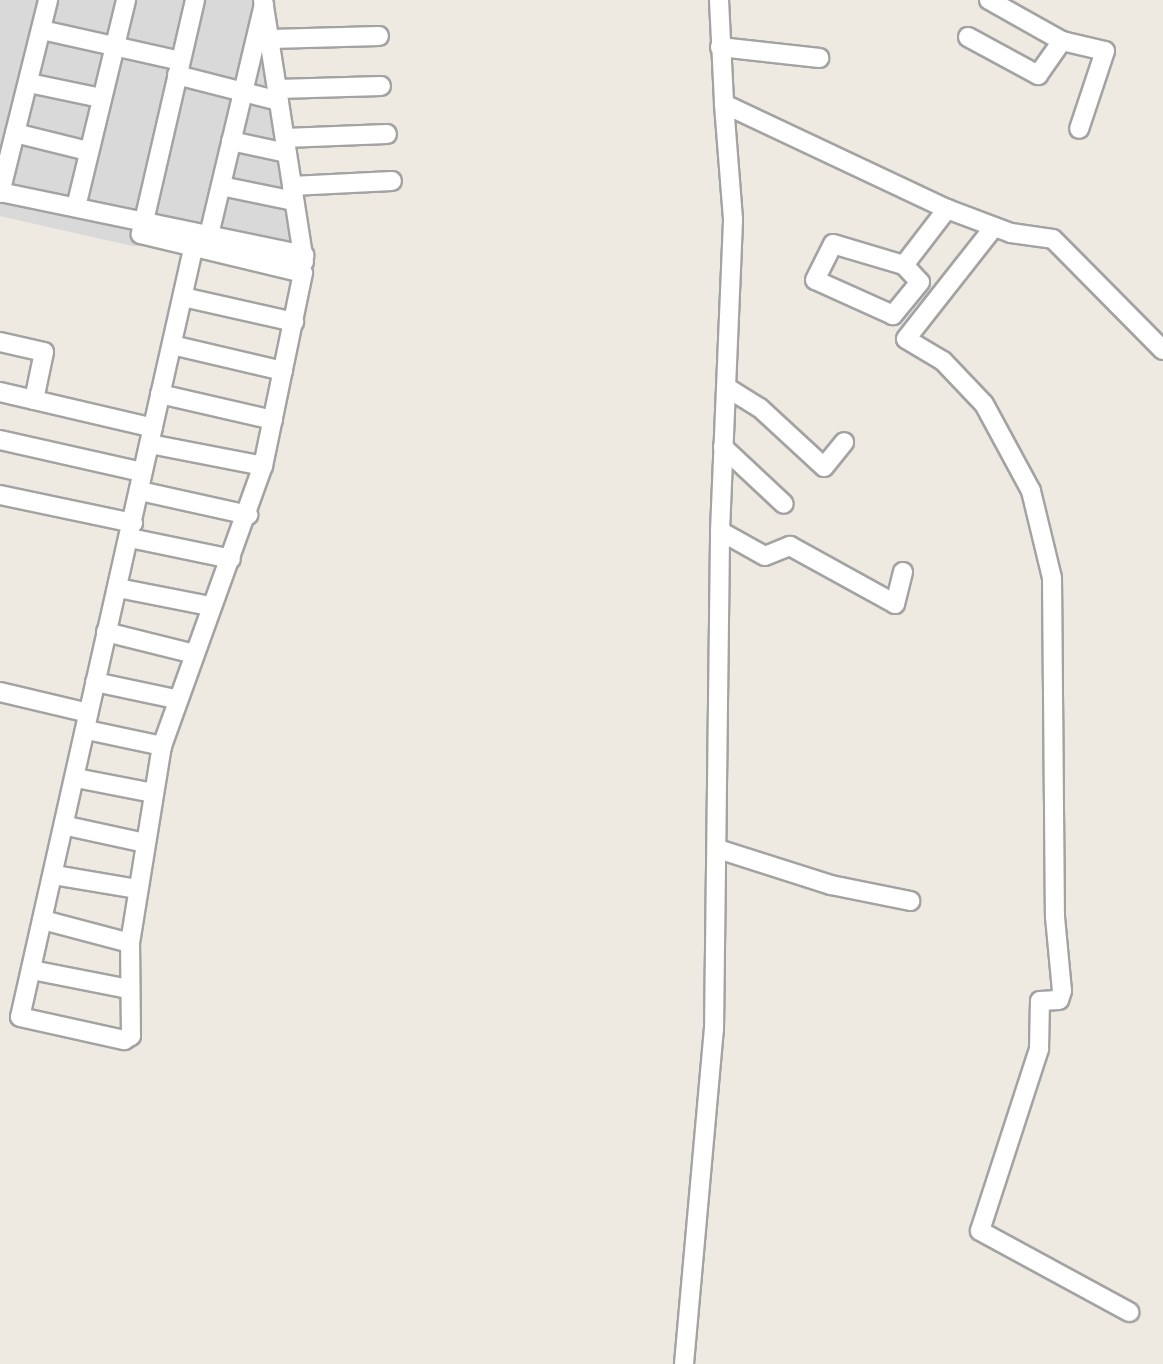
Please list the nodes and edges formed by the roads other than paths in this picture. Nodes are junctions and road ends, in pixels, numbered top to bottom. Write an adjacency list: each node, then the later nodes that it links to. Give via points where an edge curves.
1 (48, 0): 8 (street)
2 (125, 0): 13 (street)
3 (186, 0): 16 (street)
4 (195, 0): 16 (street)
5 (719, 0): 14 (street)
6 (989, 0): 12 (street)
7 (263, 2): 11 (street); 19 (street)
8 (42, 30): 13 (street); 17 (street)
9 (379, 36): 11 (street)
10 (968, 37): 12 (street, via 1038,75)
11 (271, 39): 20 (street)
12 (1062, 41): 23 (street, via 1105,51)
13 (115, 47): 16 (street); 21 (street)
14 (720, 47): 15 (street); 22 (street)
15 (819, 58)
16 (175, 67): 19 (street); 35 (street)
17 (29, 83): 21 (street); 24 (street)
18 (381, 86): 20 (street)
19 (239, 93): 20 (street); 26 (street)
20 (279, 95): 27 (street)
21 (101, 98): 28 (street)
22 (724, 104): 34 (street); 47 (street, via 733,219)
23 (1079, 129)
24 (15, 133): 28 (street); 31 (street)
25 (387, 134): 27 (street)
26 (231, 142): 27 (street); 30 (street)
27 (286, 146): 32 (street)
28 (88, 151): 33 (street)
29 (392, 181): 32 (street)
30 (221, 186): 32 (street); 37 (street)
31 (0, 192): 33 (street)
32 (293, 194): 39 (street)
33 (76, 207): 35 (street)
34 (947, 209): 36 (street); 40 (street)
35 (139, 219): 37 (street); 38 (street, via 143,237)
36 (993, 227): 45 (street, via 1053,239); 87 (street, via 906,339 943,361 990,414 1031,491 1052,578 1055,917 1062,991 1059,1000 1040,1001 1039,1049 1025,1078 980,1231)
37 (209, 235): 39 (street)
38 (193, 249): 39 (street); 41 (street)
39 (304, 264): 42 (street)
40 (904, 265): 40 (street, via 833,244 815,280 893,315 920,282)
41 (183, 296): 42 (street); 44 (street)
42 (294, 322): 46 (street)
43 (0, 341): 50 (street, via 44,352)
44 (172, 345): 46 (street); 49 (street)
45 (1163, 349)
46 (283, 371): 51 (street)
47 (726, 387): 54 (street, via 760,408 824,467); 55 (street)
48 (0, 392): 50 (street)
49 (160, 394): 51 (street); 52 (street)
50 (34, 400): 52 (street)
51 (273, 419): 56 (street)
52 (151, 436): 56 (street); 57 (street)
53 (0, 440): 57 (street)
54 (844, 442)
55 (723, 447): 60 (street); 63 (street)
56 (263, 466): 61 (street)
57 (142, 472): 58 (street)
58 (140, 491): 61 (street); 62 (street)
59 (0, 495): 62 (street)
60 (784, 504)
61 (248, 515): 64 (street)
62 (131, 531): 64 (street); 66 (street)
63 (720, 531): 65 (street, via 765,556 790,546 895,604); 79 (street)
64 (231, 559): 67 (street)
65 (903, 572)
66 (118, 588): 67 (street); 68 (street)
67 (210, 606): 69 (street)
68 (106, 632): 69 (street); 70 (street)
69 (191, 653): 72 (street)
70 (95, 682): 72 (street); 73 (street)
71 (0, 692): 73 (street)
72 (175, 699): 74 (street)
73 (87, 721): 74 (street); 75 (street)
74 (162, 746): 76 (street)
75 (75, 778): 76 (street); 77 (street)
76 (153, 793): 78 (street)
77 (67, 826): 78 (street); 80 (street)
78 (145, 843): 81 (street)
79 (718, 849): 82 (street, via 831,885); 88 (street, via 714,1030)
80 (54, 875): 81 (street); 83 (street)
81 (138, 889): 84 (street)
82 (910, 901)
83 (43, 920): 84 (street); 85 (street)
84 (130, 943): 86 (street)
85 (32, 970): 86 (street); 86 (street, via 20,1017 124,1040 131,1035)
86 (129, 989)
87 (1129, 1312)
88 (684, 1364)

